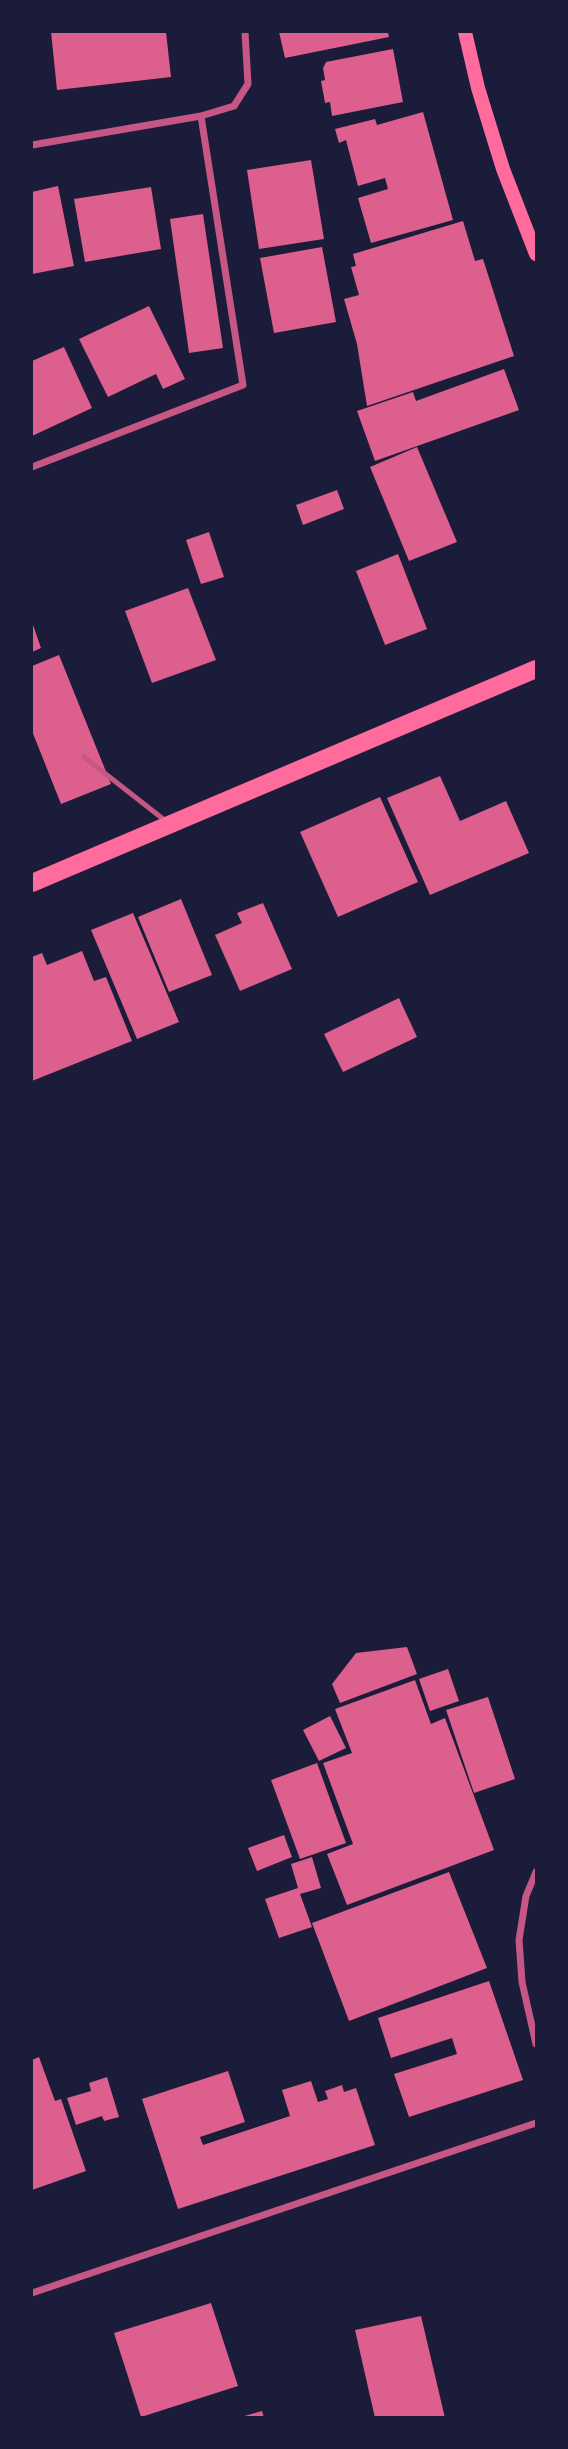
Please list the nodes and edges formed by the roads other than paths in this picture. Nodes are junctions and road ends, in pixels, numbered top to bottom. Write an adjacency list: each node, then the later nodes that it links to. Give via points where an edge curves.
1 (245, 32): 3 (street, via 248,84 234,106)
2 (464, 32): 5 (main road, via 503,169)
3 (201, 116): 4 (street); 6 (street, via 243,385)
4 (32, 145)
5 (537, 254)
6 (32, 467)
7 (537, 669): 9 (main road)
8 (84, 757): 9 (lane)
9 (170, 824): 10 (main road)
10 (32, 883)
11 (537, 1872): 12 (street, via 526,1896 519,1940 522,1982)
12 (537, 2044)
13 (537, 2123): 14 (street)
14 (32, 2294)

